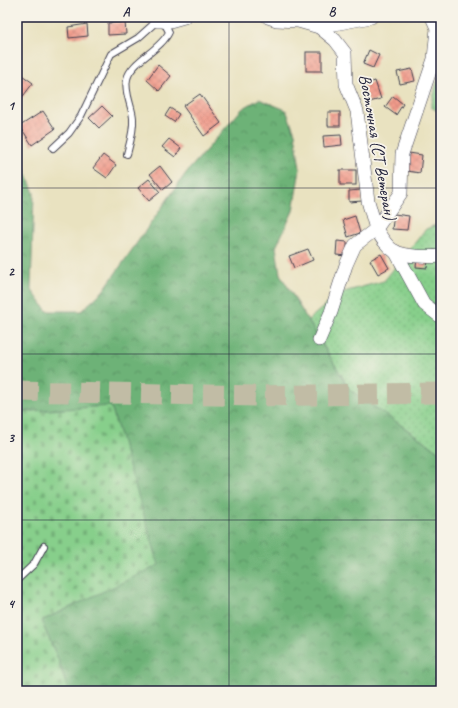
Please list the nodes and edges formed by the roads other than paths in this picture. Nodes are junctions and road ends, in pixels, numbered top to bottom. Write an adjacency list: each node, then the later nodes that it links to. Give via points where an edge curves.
1 (184, 17): 5 (street, via 170,21)
2 (268, 17): 6 (street)
3 (371, 17): 6 (street)
4 (432, 17): 9 (street, via 437,28 434,59 402,154 401,193)
5 (155, 19): 7 (lane, via 138,38 111,54 81,116 69,133); 8 (lane, via 166,26 169,32 166,40 131,71 127,79 133,119 132,138)
6 (319, 27): 9 (street, Восточная (СТ Ветеран), via 335,40 345,53 346,84 357,111 368,201)
7 (53, 148)
8 (127, 154)
9 (376, 229): 10 (street, via 383,241); 13 (street, Восточная (СТ Ветеран), via 355,245)
10 (395, 251): 11 (street, via 426,258); 12 (street, via 424,304)
11 (441, 256)
12 (441, 317)
13 (319, 340)
14 (44, 546): 15 (lane, via 34,564)
15 (17, 580)

